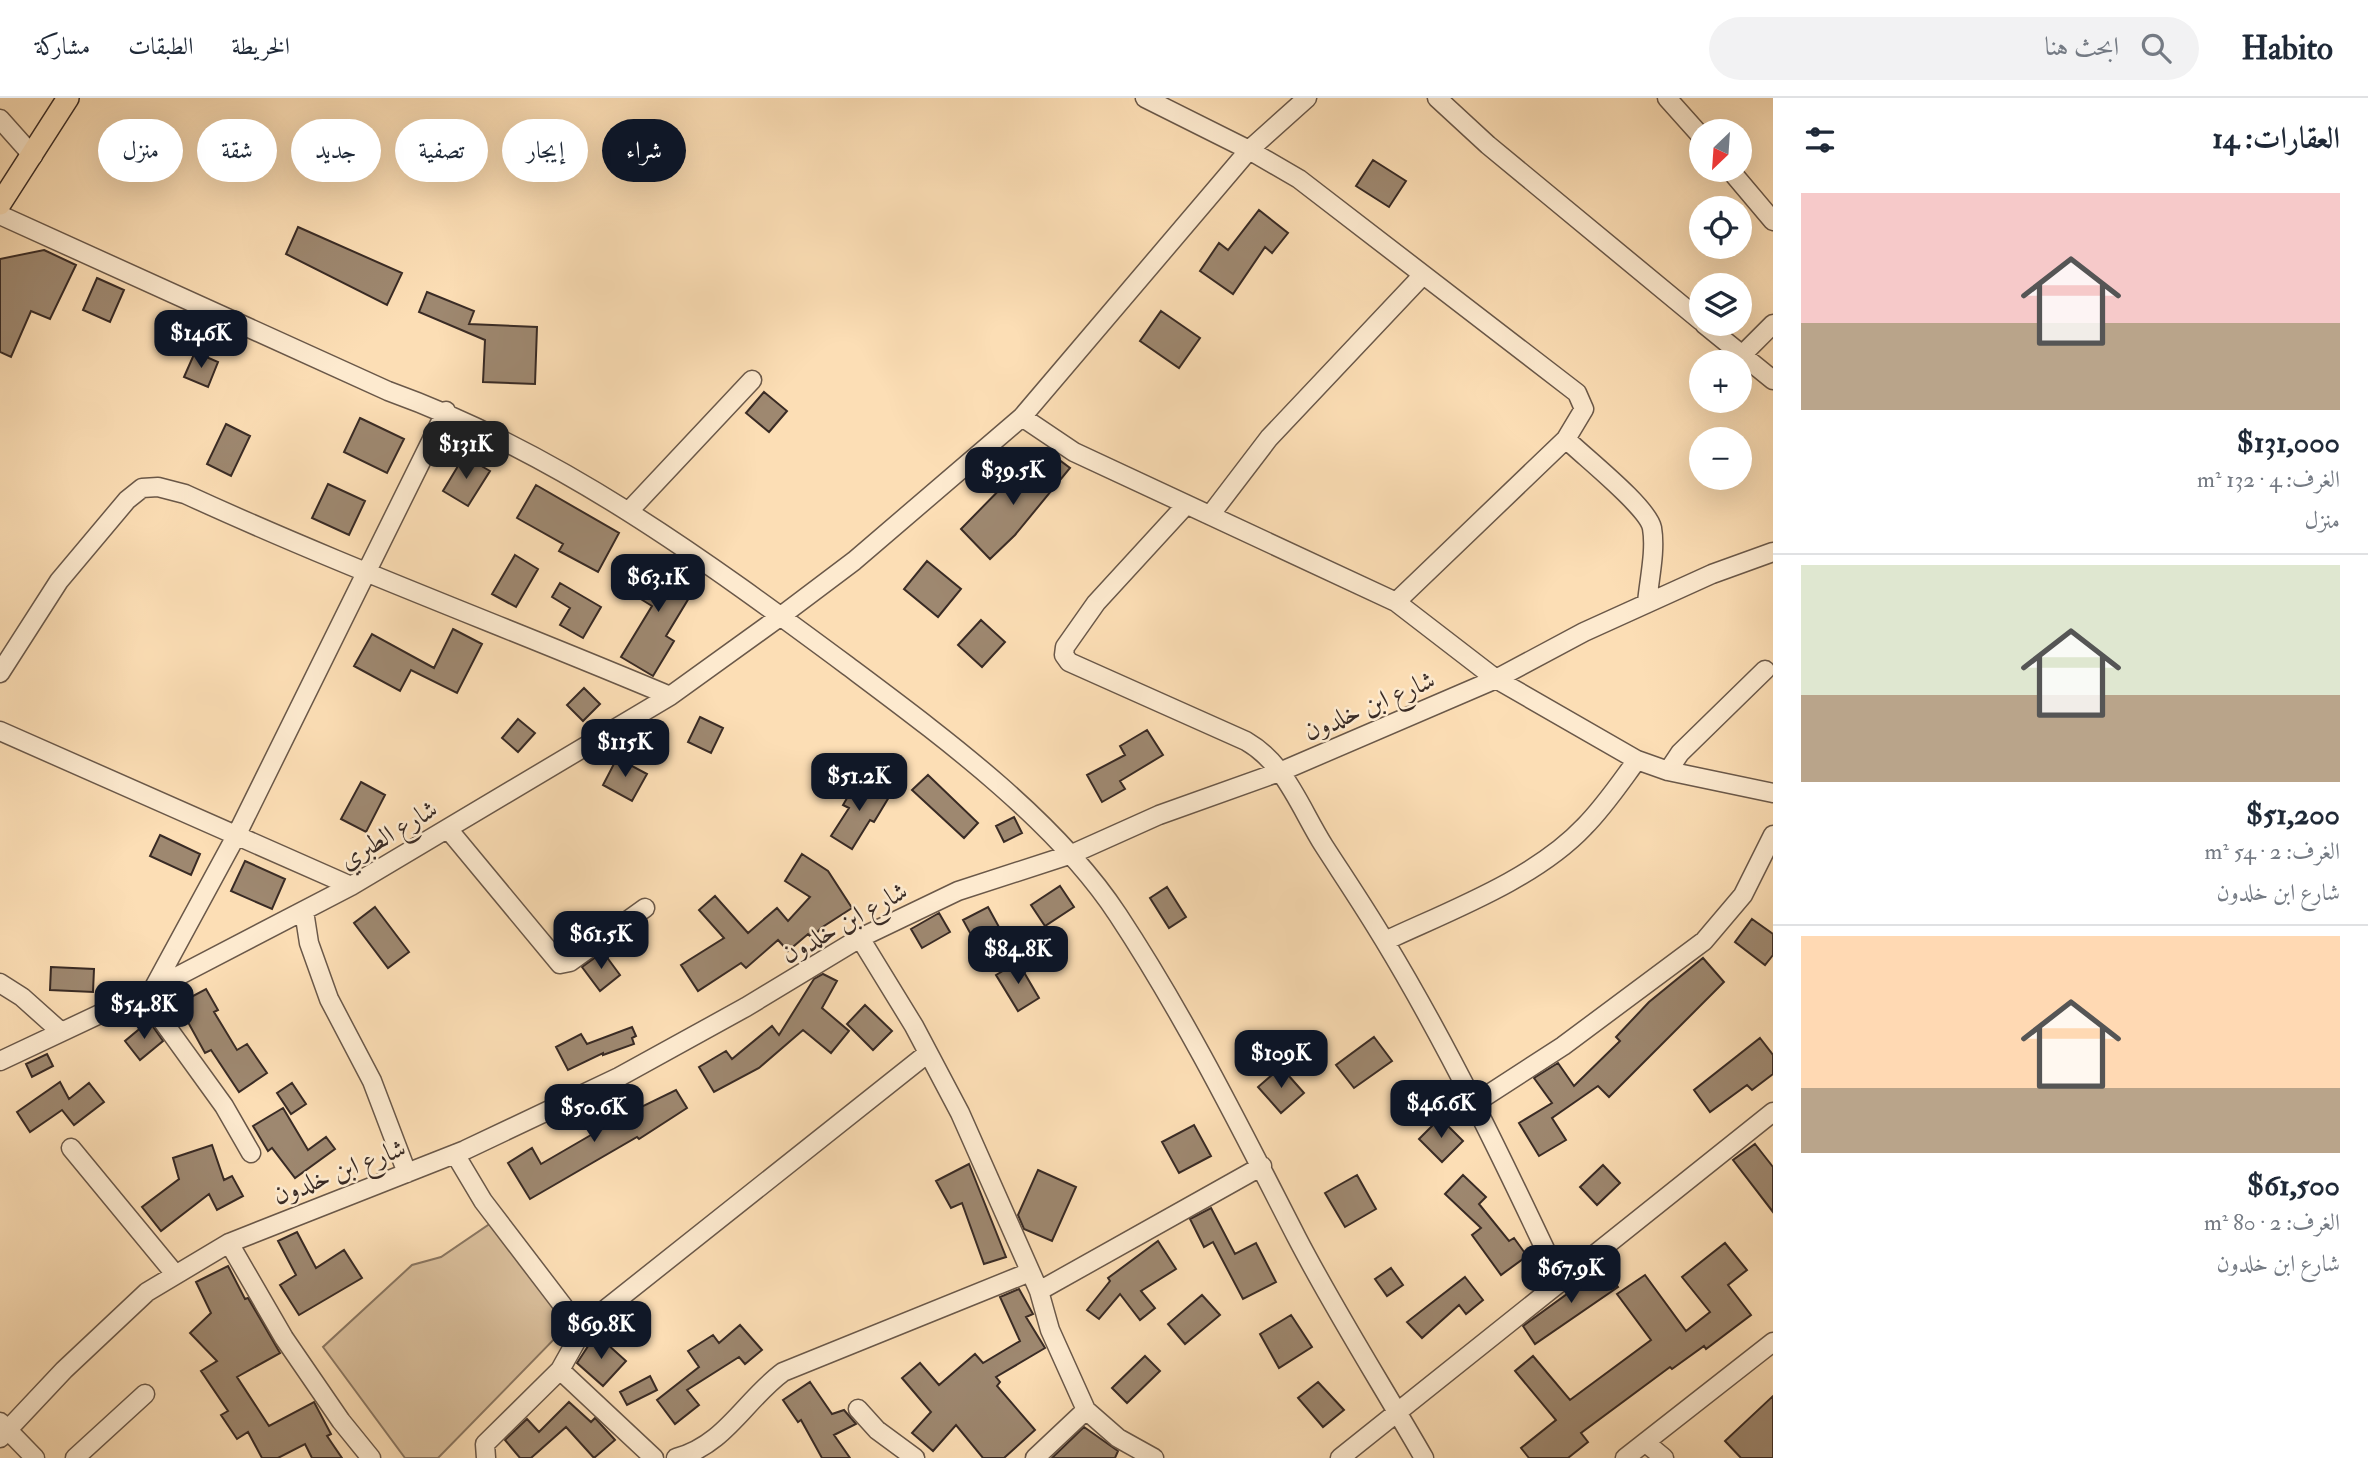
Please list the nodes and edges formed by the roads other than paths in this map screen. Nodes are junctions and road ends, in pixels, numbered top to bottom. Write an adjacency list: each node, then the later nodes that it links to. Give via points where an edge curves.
1 (68, 98): 9 (main road)
2 (1145, 98): 8 (street)
3 (1307, 98): 8 (street, شارع الطبري)
4 (1437, 98): 15 (street)
5 (1667, 98): 7 (street)
6 (0, 119): 9 (street)
7 (1689, 122)
8 (1249, 150): 14 (street, via 1299,179); 24 (street, شارع الطبري)
9 (33, 156): 11 (main road)
10 (1740, 182): 13 (street)
11 (0, 204)
12 (0, 215): 23 (street, via 388,391)
13 (1773, 221)
14 (1422, 276): 25 (street, via 1577,394 1584,409); 28 (street, via 1277,429)
15 (1689, 312)
16 (1773, 324): 19 (street)
17 (1718, 336): 18 (street)
18 (1736, 350)
19 (1747, 350)
20 (1752, 363): 22 (street)
21 (752, 380): 27 (street)
22 (1773, 380)
23 (446, 411): 27 (street); 30 (street)
24 (1022, 417): 26 (street, via 1074,452); 33 (street, شارع الطبري, via 854,561)
25 (1566, 439): 31 (street); 32 (street, via 1650,521)
26 (1186, 505): 28 (street); 40 (street, via 1096,603 1064,655 1069,662 1246,741)
27 (629, 511): 33 (street)
28 (1211, 514): 31 (street)
29 (1773, 552): 32 (street, شارع ابن خلدون)
30 (367, 570): 35 (street, via 184,494 142,488 59,581); 37 (street, via 467,616); 45 (street)
31 (1396, 602): 36 (street)
32 (1647, 603): 36 (street, شارع ابن خلدون)
33 (781, 617): 37 (street, شارع الطبري); 46 (street, via 898,703)
34 (1765, 670): 41 (street, via 1680,753)
35 (0, 673)
36 (1496, 679): 39 (street); 40 (street, شارع ابن خلدون)
37 (670, 696): 43 (street, شارع الطبري)
38 (0, 731): 45 (street)
39 (1637, 760): 41 (street); 51 (street, via 1583,829 1552,853 1478,897)
40 (1282, 771): 46 (street, شارع ابن خلدون, via 1159,815); 51 (street)
41 (1668, 771): 42 (street)
42 (1773, 793)
43 (448, 828): 47 (street, شارع الطبري); 48 (street, via 560,964 570,962)
44 (1773, 835): 57 (street, via 1743,895 1704,941 1563,1046)
45 (236, 836): 47 (street); 53 (street)
46 (1072, 854): 50 (street, شارع ابن خلدون, via 958,891); 62 (street, via 1118,914)
47 (351, 886): 49 (street, شارع الطبري)
48 (645, 908)
49 (304, 911): 53 (street, شارع الطبري); 63 (street, via 309,943 329,999 372,1081)
50 (860, 938): 55 (street); 61 (street, شارع ابن خلدون, via 619,1077)
51 (1385, 941): 57 (street)
52 (0, 984): 54 (street)
53 (148, 992): 54 (street, شارع الطبري); 60 (street)
54 (60, 1031): 56 (street, شارع الطبري)
55 (928, 1053): 65 (street, via 960,1113); 69 (street, via 618,1297)
56 (0, 1061)
57 (1472, 1105): 67 (street)
58 (1773, 1112): 67 (street)
59 (71, 1148): 66 (street)
60 (251, 1153)
61 (454, 1154): 63 (street, شارع ابن خلدون); 69 (street, via 483,1200)
62 (1262, 1166): 68 (street); 75 (street, via 1299,1241)
63 (407, 1172): 64 (street, شارع ابن خلدون)
64 (229, 1242): 66 (street, شارع ابن خلدون); 81 (street, via 284,1338)
65 (1030, 1272): 68 (street); 84 (street, via 783,1372 719,1436)
66 (175, 1274): 76 (street, شارع ابن خلدون, via 147,1292)
67 (1560, 1282): 75 (street)
68 (1039, 1291): 74 (street, via 1050,1330)
69 (583, 1332): 71 (street)
70 (1773, 1342): 77 (street)
71 (560, 1370): 78 (street); 83 (street)
72 (145, 1394): 80 (street)
73 (858, 1409): 85 (street, via 877,1430)
74 (1086, 1410): 86 (street); 87 (street, via 1118,1438)
75 (1396, 1410): 88 (street); 89 (street)
76 (2, 1430): 79 (street)
77 (1646, 1443): 90 (street); 91 (street)
78 (486, 1451): 82 (street)
79 (35, 1458)
80 (75, 1458)
81 (371, 1458)
82 (470, 1458)
83 (654, 1458)
84 (676, 1458)
85 (915, 1458)
86 (1035, 1458)
87 (1154, 1458)
88 (1340, 1458)
89 (1424, 1458)
90 (1625, 1458)
91 (1664, 1458)

